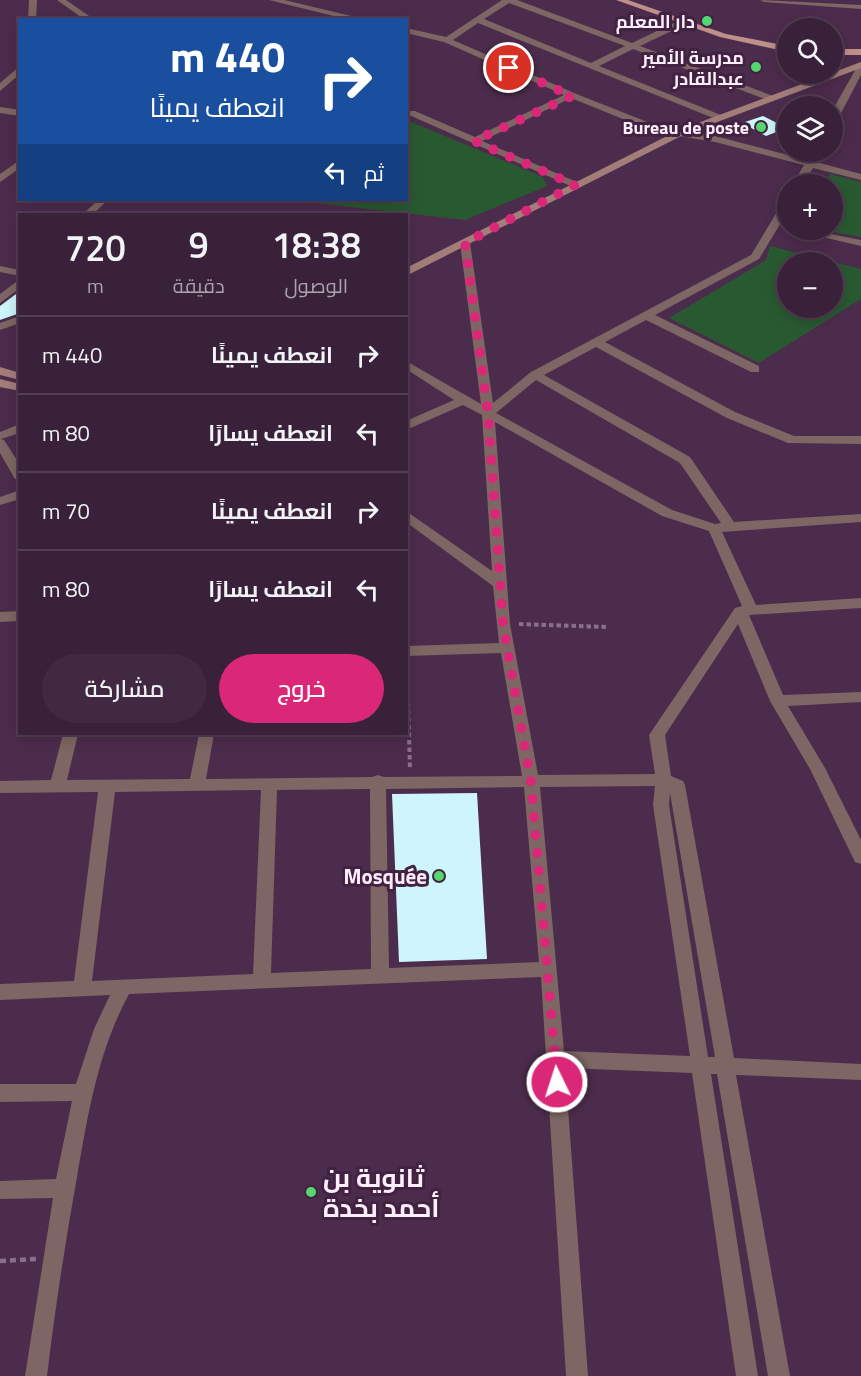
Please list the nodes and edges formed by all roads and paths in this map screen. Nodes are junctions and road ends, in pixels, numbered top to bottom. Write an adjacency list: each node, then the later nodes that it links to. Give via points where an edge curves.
1 (33, 0): 8 (street)
2 (62, 0): 9 (street)
3 (273, 0): 10 (street)
4 (508, 0): 11 (street); 15 (street)
5 (620, 0): 12 (main road)
6 (764, 0): 7 (street)
7 (861, 8)
8 (32, 18)
9 (88, 18)
10 (355, 18)
11 (478, 20): 14 (street); 19 (street)
12 (682, 22): 15 (street); 16 (main road)
13 (408, 30): 14 (street)
14 (447, 40): 25 (street)
15 (630, 45): 19 (street); 26 (street)
16 (777, 48)
17 (843, 52): 18 (main road)
18 (861, 52)
19 (591, 66): 31 (street)
20 (861, 66): 24 (street); 26 (main road)
21 (18, 73): 22 (street)
22 (0, 88)
23 (861, 89): 24 (street)
24 (849, 91): 27 (street)
25 (572, 96): 32 (street, via 658,130); 33 (street)
26 (770, 98): 31 (main road)
27 (843, 102)
28 (0, 110): 29 (street)
29 (18, 113)
30 (408, 113): 33 (street)
31 (718, 117): 32 (main road)
32 (682, 132): 34 (street); 39 (main road)
33 (474, 141): 39 (street)
34 (810, 164): 36 (street); 37 (street)
35 (18, 165): 38 (street)
36 (804, 174)
37 (861, 177)
38 (0, 179)
39 (575, 185): 44 (main road)
40 (102, 201): 41 (street)
41 (89, 213)
42 (777, 230): 52 (street, via 755,257)
43 (843, 239): 45 (street)
44 (465, 243): 46 (main road); 48 (main road); 64 (street)
45 (861, 243)
46 (408, 262)
47 (0, 269): 49 (street)
48 (408, 272)
49 (18, 273)
50 (18, 284): 51 (street)
51 (0, 300)
52 (647, 316): 55 (street); 57 (street)
53 (18, 320): 54 (street)
54 (0, 327)
55 (596, 342): 59 (street); 67 (street, via 731,415 792,440)
56 (408, 365): 63 (street)
57 (755, 369)
58 (0, 371): 60 (main road)
59 (535, 375): 64 (street); 74 (street, via 685,460)
60 (18, 376)
61 (0, 383): 62 (main road)
62 (18, 388)
63 (463, 400): 64 (street); 65 (street)
64 (488, 413): 75 (street, via 667,513); 76 (street)
65 (408, 425)
66 (18, 430): 68 (street)
67 (861, 440)
68 (1, 444): 69 (street)
69 (18, 473)
70 (18, 495): 71 (street)
71 (2, 504)
72 (408, 516): 76 (street)
73 (861, 518): 74 (street)
74 (730, 526): 75 (street)
75 (714, 528): 78 (street)
76 (499, 583): 81 (street)
77 (861, 603): 78 (street)
78 (745, 611): 87 (street); 90 (street, via 657,735)
79 (0, 616): 80 (street)
80 (18, 616)
81 (503, 624): 82 (path); 83 (street)
82 (608, 627)
83 (509, 648): 84 (street); 93 (street)
84 (408, 651)
85 (408, 695): 92 (path)
86 (861, 697): 87 (street)
87 (778, 701): 99 (street)
88 (70, 735): 96 (street)
89 (206, 735): 95 (street)
90 (664, 780): 93 (street); 107 (street, via 677,785); 108 (street, via 661,805)
91 (378, 781): 92 (street); 94 (street); 101 (street)
92 (410, 782): 93 (street)
93 (531, 782): 100 (street)
94 (269, 783): 95 (street); 102 (street)
95 (197, 784): 98 (street)
96 (58, 786): 97 (street); 98 (street)
97 (0, 788)
98 (107, 788): 104 (street)
99 (861, 857)
100 (549, 969): 101 (street); 106 (street)
101 (380, 976): 102 (street)
102 (262, 981): 103 (street)
103 (124, 987): 104 (street); 110 (street, via 110,1010)
104 (82, 990): 105 (street)
105 (0, 992)
106 (555, 1059): 108 (street); 117 (street)
107 (726, 1066): 108 (street); 109 (street); 119 (street)
108 (700, 1067): 118 (street)
109 (861, 1072)
110 (82, 1092): 111 (street); 112 (street)
111 (0, 1093)
112 (64, 1188): 113 (street); 114 (street)
113 (0, 1190)
114 (52, 1258): 115 (path); 116 (street)
115 (0, 1261)
116 (36, 1376)
117 (577, 1376)
118 (747, 1376)
119 (779, 1376)

